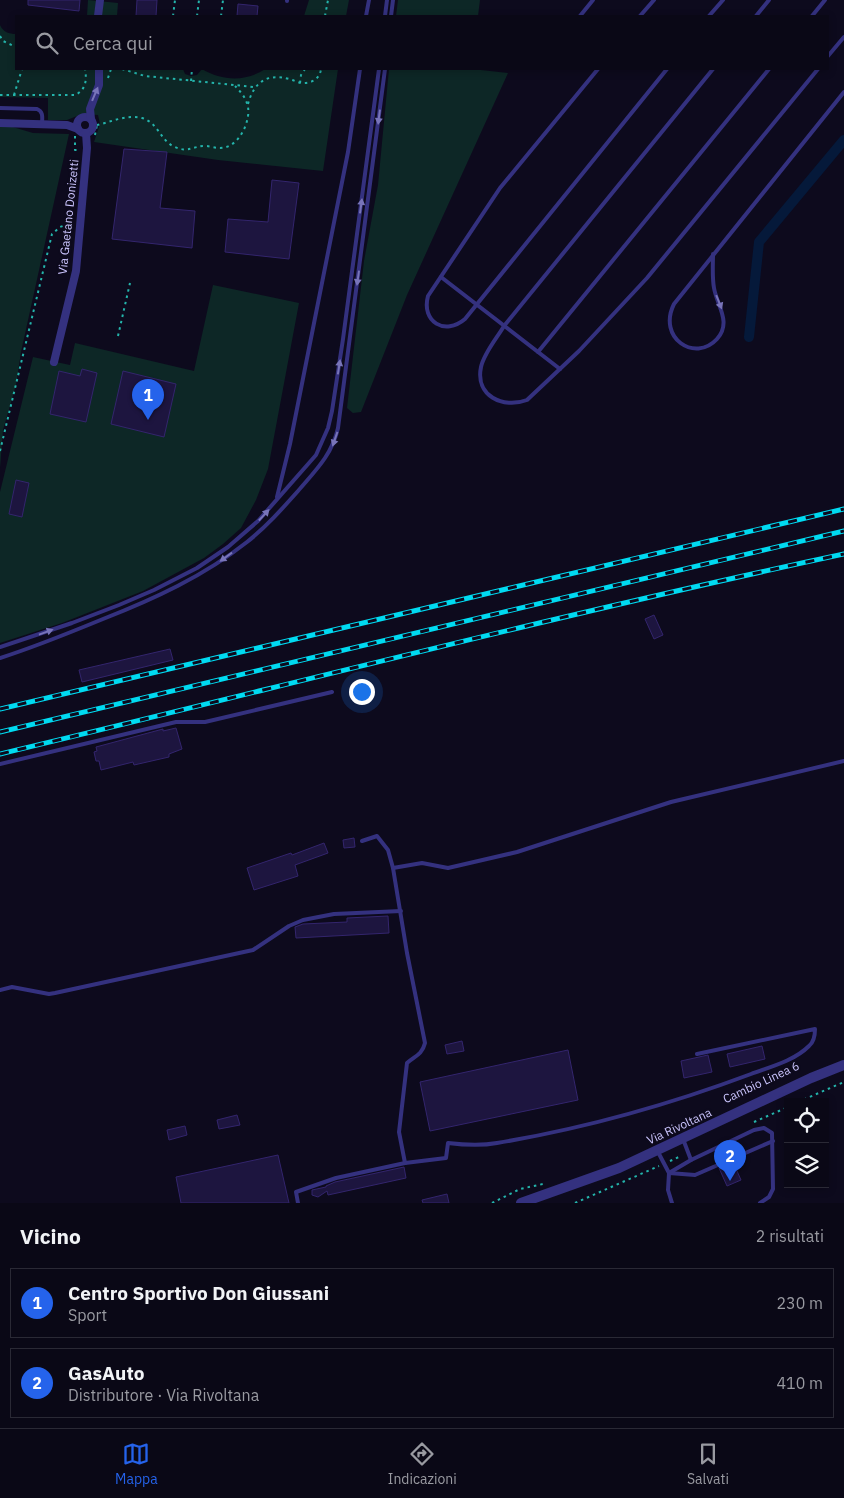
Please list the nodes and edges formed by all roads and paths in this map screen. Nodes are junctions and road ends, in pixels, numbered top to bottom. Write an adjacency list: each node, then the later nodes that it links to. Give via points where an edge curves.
1 (100, 0): 14 (street)
2 (175, 0): 15 (path)
3 (199, 0): 16 (path)
4 (223, 0): 17 (path)
5 (328, 0): 18 (path)
6 (368, 0): 19 (lane)
7 (387, 0): 20 (lane)
8 (393, 0): 21 (lane)
9 (593, 0): 22 (lane)
10 (654, 0): 23 (lane)
11 (723, 0): 24 (lane)
12 (769, 0): 25 (lane)
13 (825, 0): 26 (lane)
14 (98, 15)
15 (174, 15)
16 (197, 15)
17 (221, 15)
18 (325, 15)
19 (366, 15)
20 (385, 15)
21 (391, 15)
22 (581, 15)
23 (641, 15)
24 (711, 15)
25 (757, 15)
26 (813, 15)
27 (0, 36): 29 (path, via 3,41)
28 (844, 36): 30 (lane)
29 (15, 46)
30 (829, 55)
31 (22, 70): 52 (path)
32 (86, 70): 52 (path, via 86,82 75,96)
33 (99, 70): 55 (street, one-way to 33, via 90,109 99,85)
34 (125, 70): 46 (path, via 145,76)
35 (192, 70): 46 (path)
36 (304, 70): 47 (path)
37 (321, 70): 47 (path, via 317,79)
38 (360, 70): 72 (lane, via 348,152 290,444)
39 (379, 70): 72 (lane, one-way to 39, via 316,455 328,428)
40 (385, 70): 74 (lane, one-way to 74, via 338,428 324,462 248,541 208,570 131,608)
41 (597, 70): 63 (lane, via 500,188)
42 (666, 70): 65 (lane)
43 (712, 70): 66 (lane)
44 (768, 70): 68 (lane)
45 (817, 70): 70 (lane, via 647,278)
46 (190, 81): 48 (path)
47 (300, 83): 49 (path, via 274,76)
48 (235, 86): 49 (path); 53 (path)
49 (254, 87): 53 (path)
50 (844, 92): 62 (lane)
51 (0, 94): 52 (path)
52 (14, 95)
53 (248, 104): 55 (path, via 243,133 225,148 205,146 190,150 175,147 167,142 152,122 137,117)
54 (0, 108): 57 (lane, via 37,109 42,115)
55 (94, 122): 58 (street, via 81,117); 59 (street, via 93,128)
56 (0, 124): 57 (street)
57 (42, 125): 58 (street, via 67,125)
58 (75, 131): 59 (street); 60 (path, via 75,150)
59 (86, 133): 60 (street, Via Gaetano Donizetti)
60 (86, 151): 61 (street, Via Gaetano Donizetti)
61 (80, 220): 69 (street, Via Gaetano Donizetti, via 76,271); 71 (path, via 60,227 52,234)
62 (713, 254): 62 (lane, one-way to 62, via 714,290 724,323 712,344 692,348 674,336 669,322 670,312)
63 (441, 276): 65 (lane); 65 (lane, via 426,303 426,310 433,321 452,326 465,319)
64 (130, 284): 67 (path)
65 (477, 304): 66 (lane)
66 (504, 326): 68 (lane); 70 (lane, via 481,366 483,386 489,395 497,401 518,404 527,400)
67 (118, 336)
68 (538, 352): 70 (lane)
69 (54, 362)
70 (560, 369)
71 (0, 451)
72 (275, 501): 73 (lane, one-way to 72, via 119,605 190,572 244,535)
73 (0, 648)
74 (0, 658)
75 (332, 692): 77 (lane, via 205,722 176,722)
76 (844, 761): 79 (lane, via 671,802 517,852 448,868 422,863)
77 (0, 764)
78 (362, 841): 79 (lane, via 377,836 388,850)
79 (393, 868): 80 (lane)
80 (401, 911): 81 (lane, via 334,914 303,920 288,926 253,950 55,994 12,988); 90 (lane, via 425,1043 419,1056 407,1063 399,1132)
81 (0, 990)
82 (697, 1054): 90 (lane, via 814,1029 813,1041 801,1053 730,1082 613,1118 526,1137 491,1144 448,1143 446,1158)
83 (844, 1065): 86 (street, Via Rivoltana)
84 (844, 1082): 85 (path)
85 (807, 1098)
86 (683, 1138): 88 (street, Via Rivoltana); 89 (lane)
87 (773, 1141): 89 (lane, via 772,1133 764,1128 754,1130); 91 (lane, via 695,1175); 97 (lane, via 774,1190)
88 (657, 1150): 91 (lane); 95 (street, Via Rivoltana, via 610,1171)
89 (692, 1160): 91 (lane)
90 (405, 1163): 93 (lane, via 336,1178 296,1192)
91 (669, 1173): 96 (lane, via 668,1190)
92 (550, 1182): 94 (path, via 520,1190)
93 (298, 1203)
94 (492, 1203)
95 (521, 1203)
96 (672, 1203)
97 (760, 1203)

